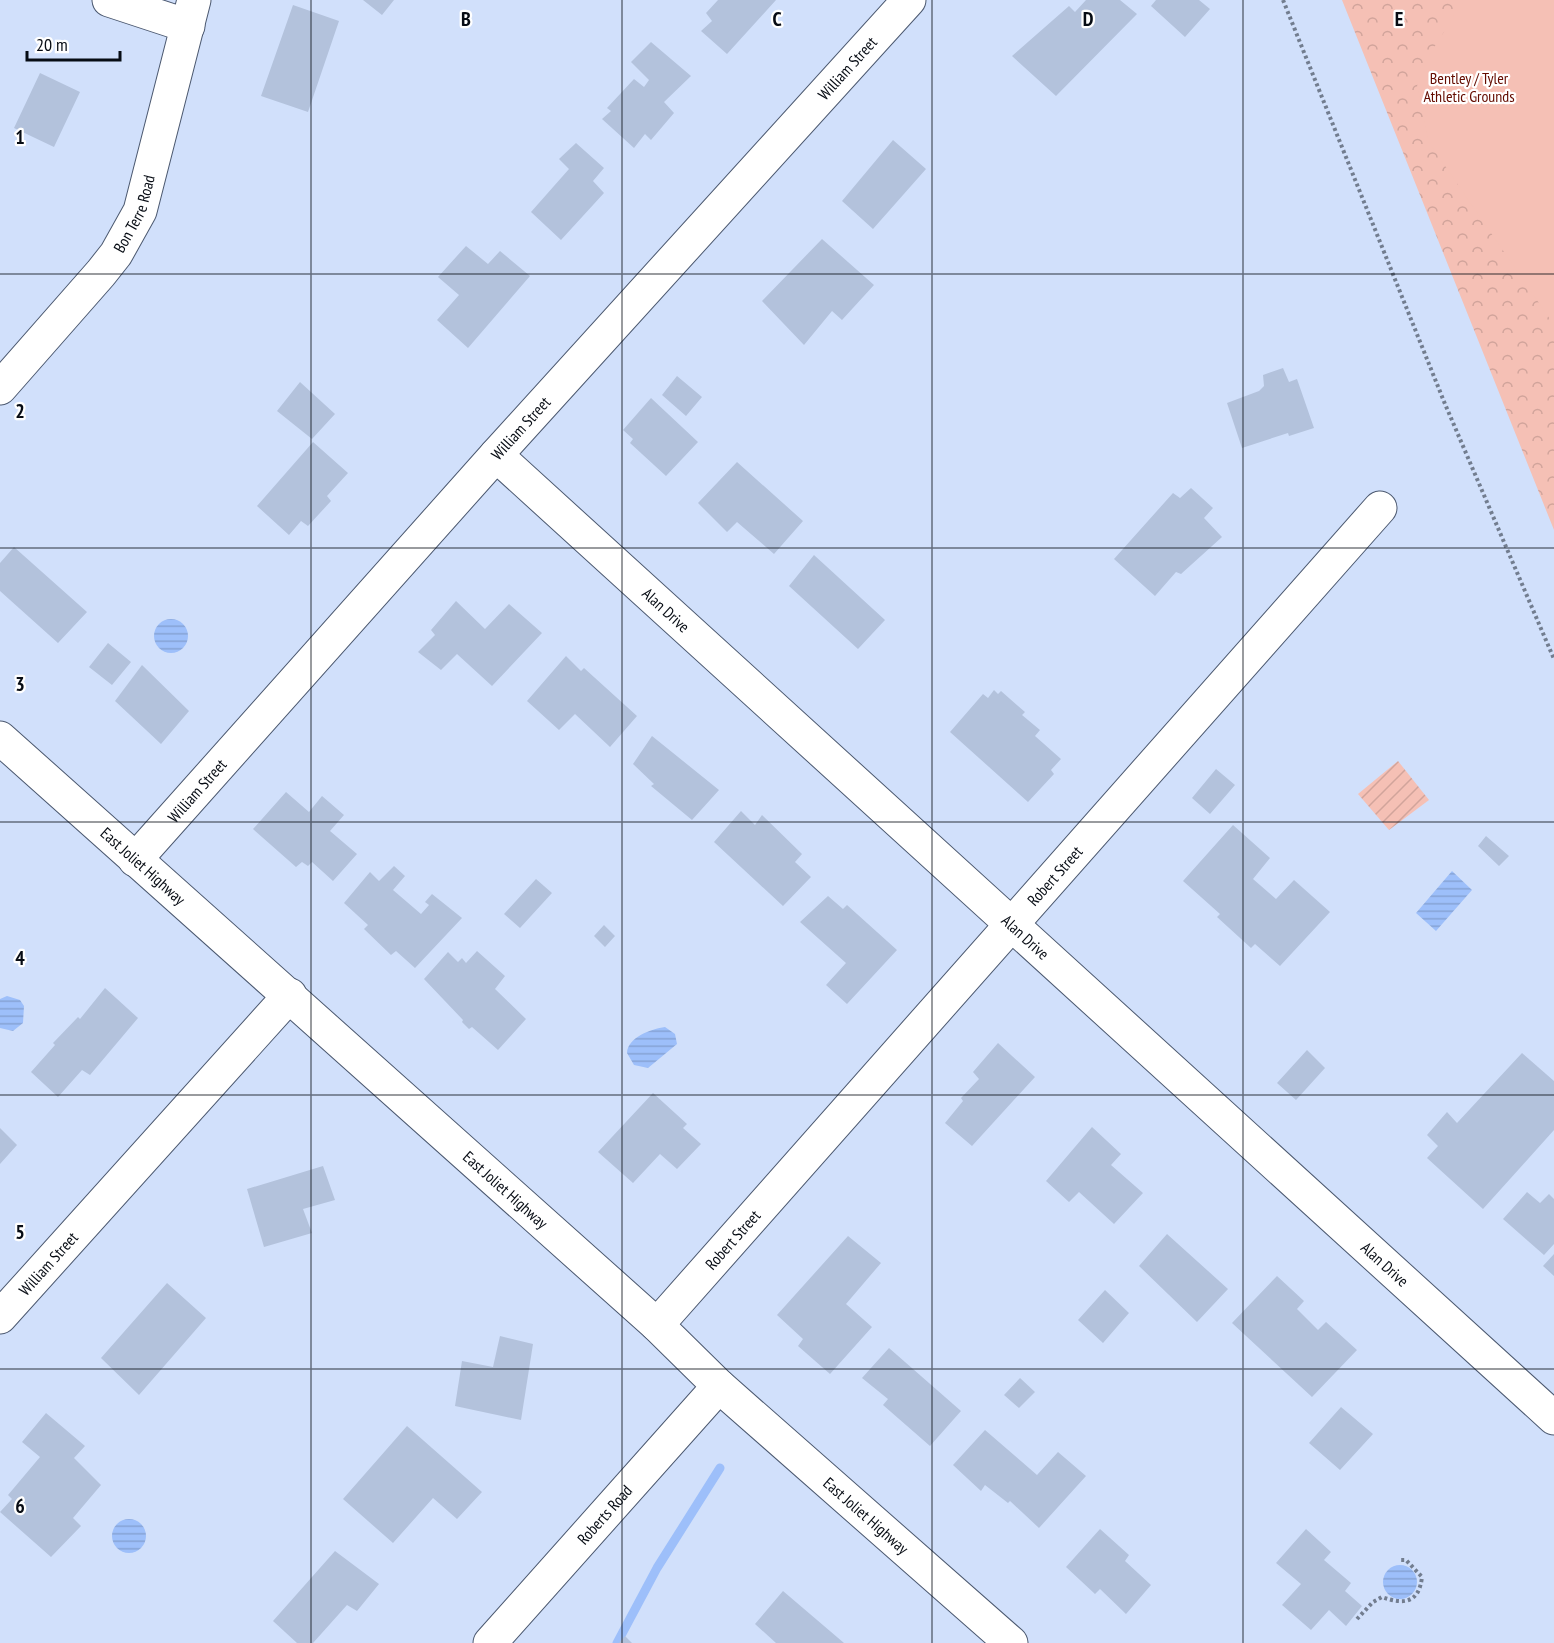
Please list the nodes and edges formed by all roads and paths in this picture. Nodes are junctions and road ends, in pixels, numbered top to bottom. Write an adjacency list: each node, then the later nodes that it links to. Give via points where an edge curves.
1 (109, 0): 4 (street)
2 (909, 0): 6 (street, William Street)
3 (1283, 0): 8 (path, via 1445,404)
4 (191, 13): 5 (street, Bon Terre Road, via 140,211 101,273)
5 (0, 388)
6 (496, 455): 10 (street, William Street); 11 (street, Alan Drive)
7 (1380, 508): 11 (street, Robert Street)
8 (1554, 659)
9 (0, 738): 10 (street, East Joliet Highway)
10 (135, 860): 12 (street, East Joliet Highway)
11 (1010, 925): 14 (street, Robert Street); 16 (street, Alan Drive)
12 (290, 994): 13 (street, William Street); 14 (street, East Joliet Highway)
13 (0, 1317)
14 (657, 1325): 15 (street, East Joliet Highway)
15 (718, 1386): 19 (street, Roberts Road); 20 (street, East Joliet Highway)
16 (1554, 1418)
17 (1400, 1560): 18 (path, via 1406,1560 1422,1576 1417,1593 1408,1601 1382,1597 1373,1600)
18 (1357, 1619)
19 (490, 1643)
20 (1011, 1643)

